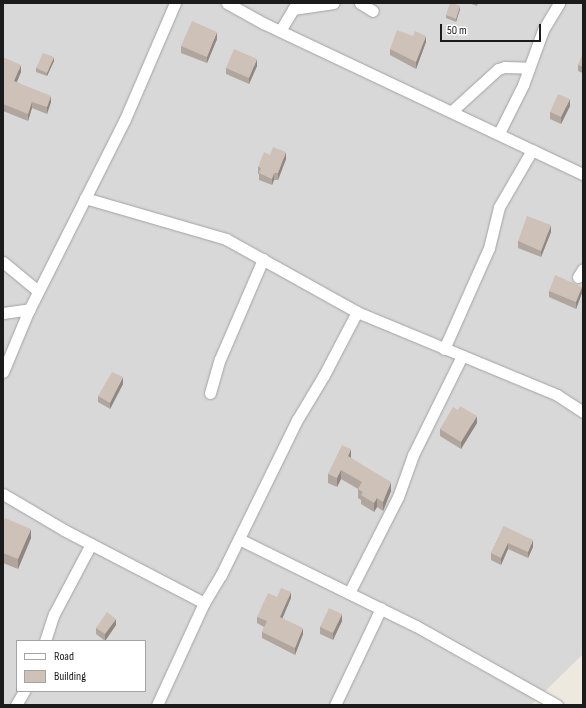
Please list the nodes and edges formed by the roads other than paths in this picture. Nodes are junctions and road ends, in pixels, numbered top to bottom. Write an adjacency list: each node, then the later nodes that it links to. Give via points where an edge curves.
1 (175, 3): 14 (street, via 125,119)
2 (227, 3): 8 (street)
3 (334, 3): 6 (street)
4 (360, 3): 7 (street)
5 (559, 3): 9 (street, via 543,30)
6 (294, 6): 8 (street)
7 (373, 11)
8 (280, 31): 10 (street)
9 (529, 68): 10 (street, via 505,67 498,70); 11 (street)
10 (452, 111): 11 (street)
11 (498, 133): 12 (street)
12 (532, 150): 13 (street); 21 (street, via 498,208 489,248)
13 (583, 174)
14 (85, 198): 15 (street, via 219,237); 17 (street)
15 (263, 259): 19 (street); 24 (street, via 214,374)
16 (3, 262): 17 (street)
17 (38, 291): 18 (street)
18 (30, 309): 20 (street); 23 (street)
19 (357, 312): 21 (street); 27 (street, via 297,420)
20 (3, 313)
21 (444, 350): 22 (street)
22 (462, 356): 25 (street, via 557,395); 29 (street, via 413,455 398,496)
23 (3, 372)
24 (210, 394)
25 (583, 412)
26 (3, 494): 28 (street)
27 (239, 539): 29 (street); 30 (street)
28 (91, 544): 30 (street); 32 (street, via 54,614)
29 (349, 593): 31 (street)
30 (204, 603): 35 (street)
31 (381, 608): 36 (street); 37 (street)
32 (45, 640)
33 (23, 692): 34 (street)
34 (16, 705)
35 (157, 705)
36 (335, 705)
37 (556, 705)

